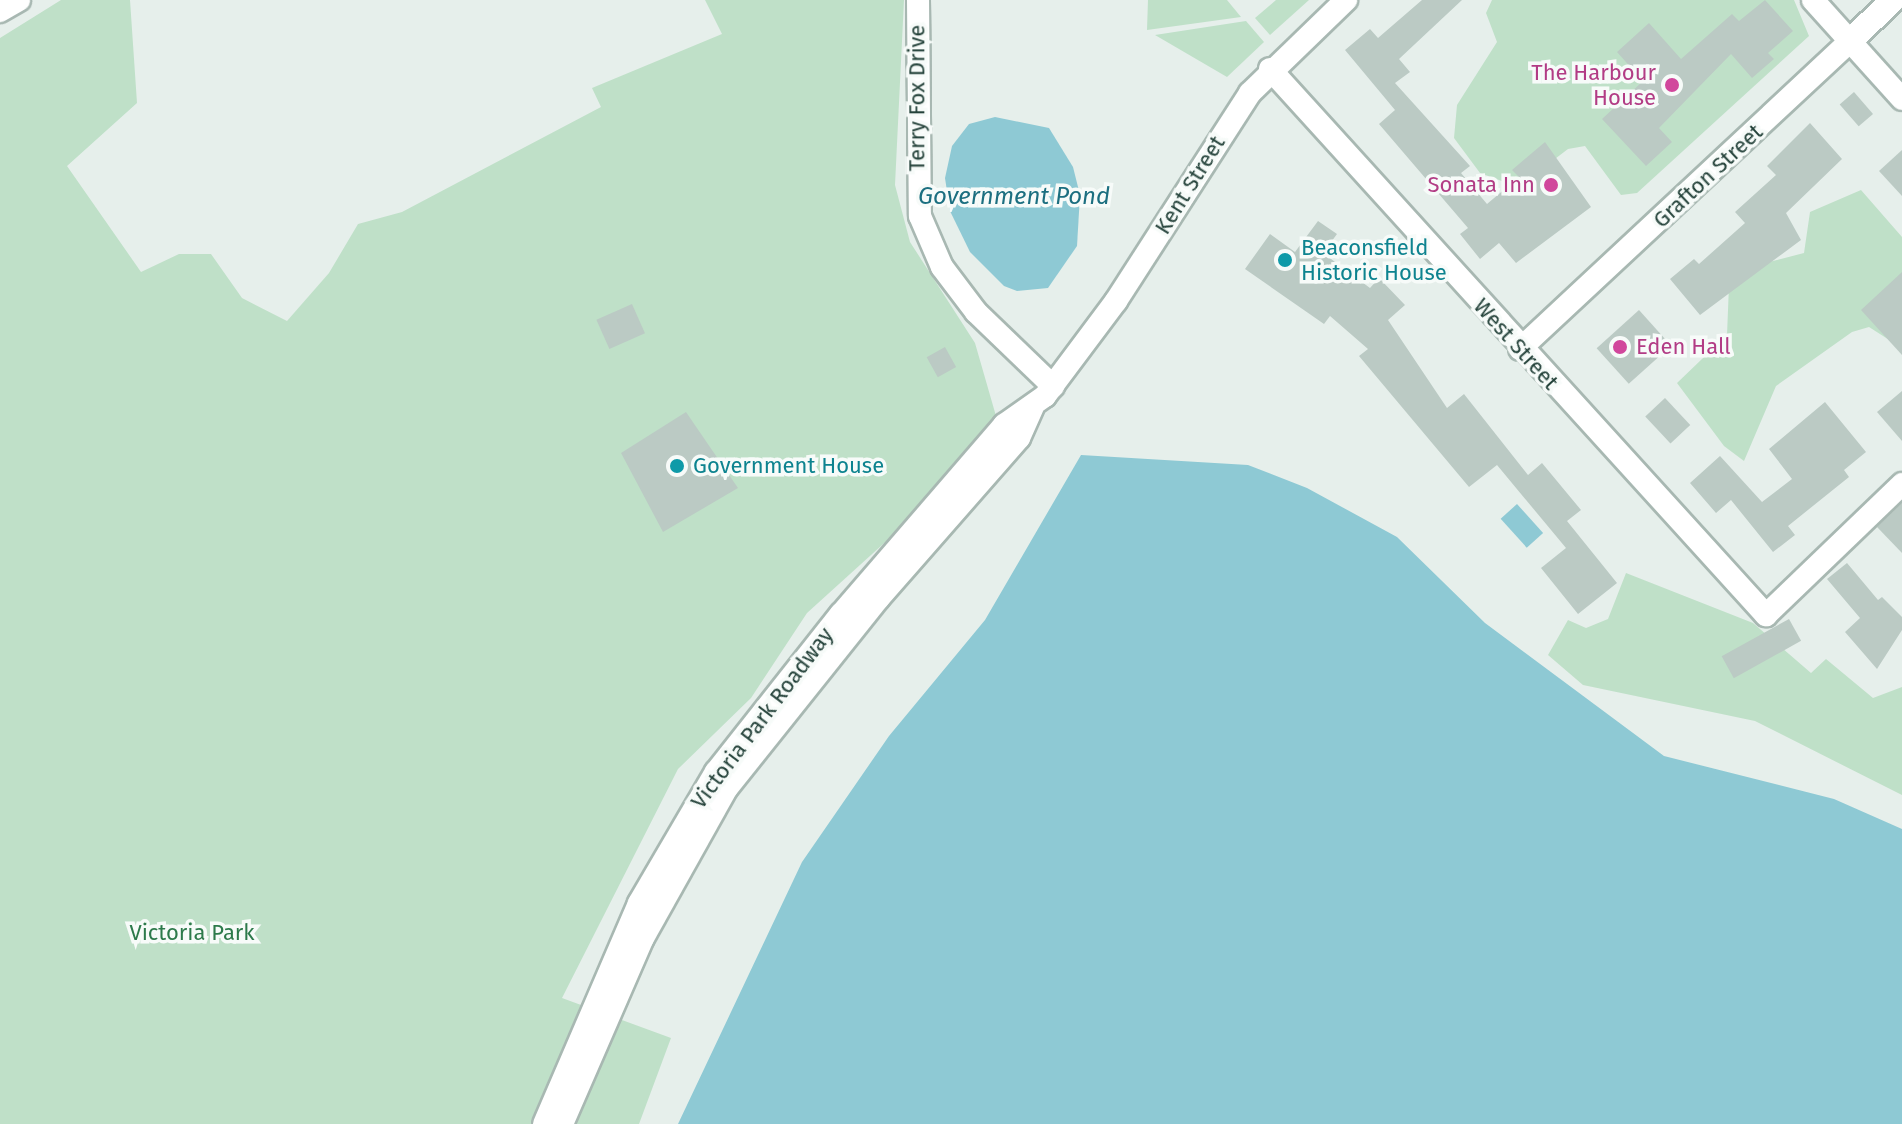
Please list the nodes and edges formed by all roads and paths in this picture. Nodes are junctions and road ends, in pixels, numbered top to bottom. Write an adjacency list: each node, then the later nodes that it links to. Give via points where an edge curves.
1 (19, 0): 6 (street)
2 (918, 0): 11 (street, Terry Fox Drive, via 920,216 942,267 976,312)
3 (1346, 0): 8 (street, Kent Street)
4 (1813, 0): 7 (street)
5 (1893, 0): 7 (street, Grafton Street)
6 (0, 11)
7 (1850, 41): 9 (street); 10 (street, Grafton Street)
8 (1270, 69): 10 (street, West Street); 11 (street, Kent Street)
9 (1902, 99)
10 (1520, 349): 13 (street, West Street, via 1766,615)
11 (1053, 386): 12 (street, Victoria Park Roadway)
12 (1033, 407): 14 (street, Victoria Park Roadway, via 1004,425 841,614 716,772 639,903); 15 (street, Victoria Park Roadway, via 1019,438 878,599 727,788 643,938)
13 (1902, 484)
14 (544, 1124)
15 (562, 1124)

